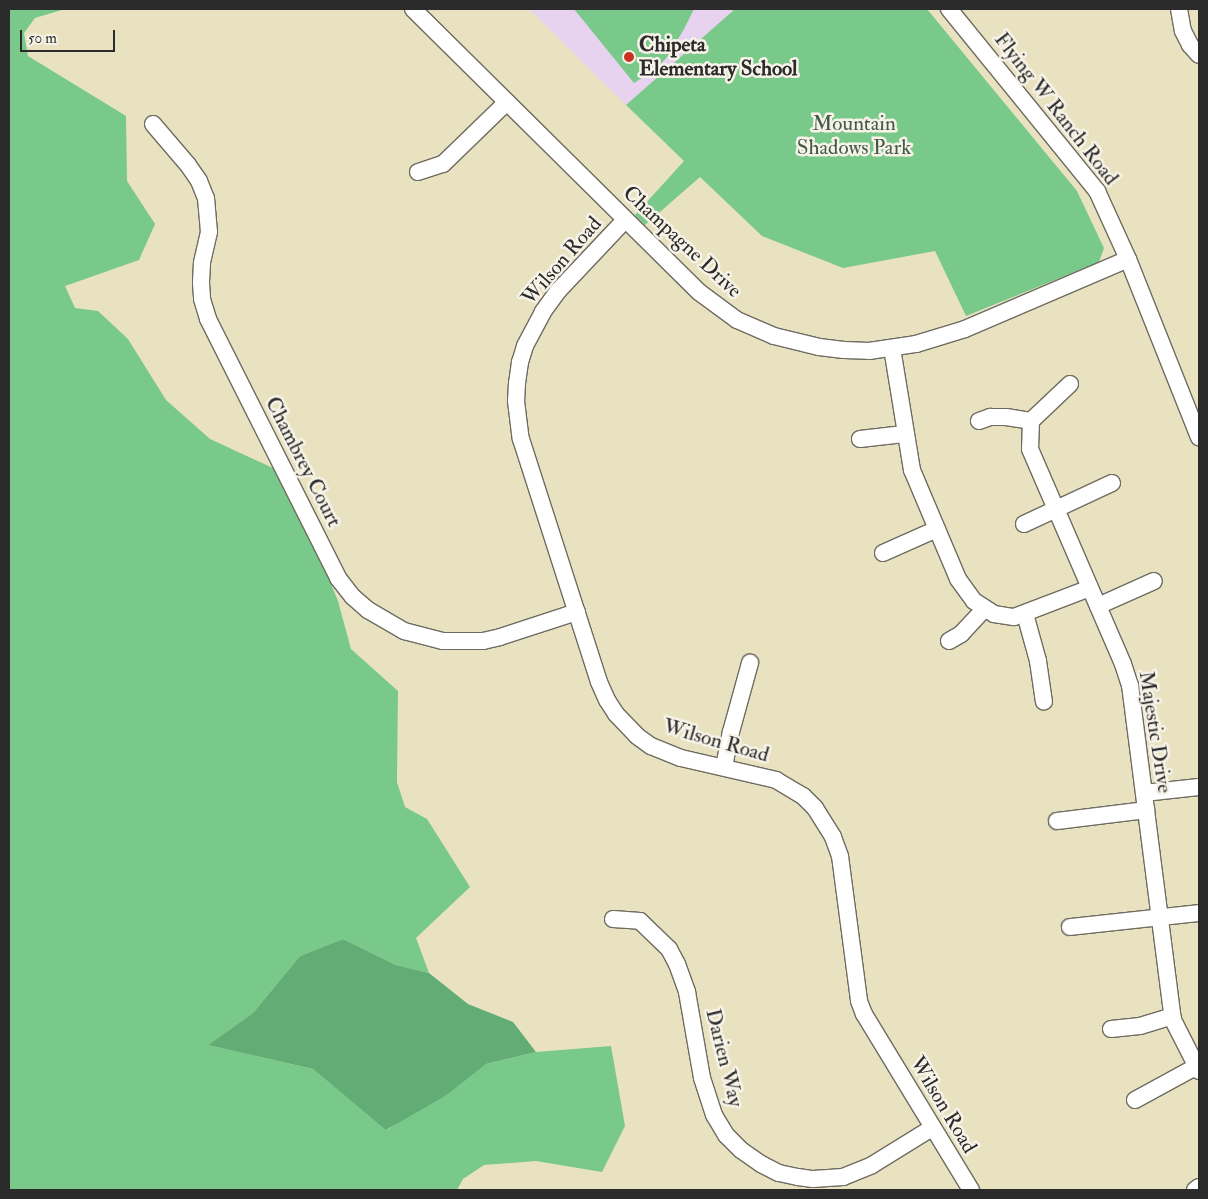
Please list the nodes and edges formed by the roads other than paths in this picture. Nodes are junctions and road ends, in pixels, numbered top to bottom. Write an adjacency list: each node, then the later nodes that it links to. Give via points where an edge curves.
1 (413, 9): 5 (street, Champagne Drive)
2 (948, 9): 9 (street, Flying W Ranch Road, via 1079,166 1097,191)
3 (1179, 9): 4 (street, via 1183,30)
4 (1199, 54)
5 (507, 102): 7 (street, via 443,164); 8 (street, Champagne Drive)
6 (153, 124): 26 (street, Chambrey Court, via 188,164 206,198 209,232 201,283 208,319 338,578 353,597 404,631 443,641 492,639)
7 (418, 172)
8 (625, 220): 10 (street, Champagne Drive, via 699,292 754,329 819,348 869,351); 26 (street, Wilson Road, via 558,291 543,312 520,362 517,383 521,439)
9 (1128, 259): 10 (street, Champagne Drive, via 965,329); 15 (street, Flying W Ranch Road)
10 (892, 348): 14 (street)
11 (1070, 384): 13 (street)
12 (979, 421): 13 (street, via 990,417)
13 (1031, 421): 18 (street, Majestic Drive, via 1030,449)
14 (904, 434): 16 (street); 20 (street, via 912,470)
15 (1199, 438)
16 (860, 439)
17 (1112, 483): 18 (street)
18 (1056, 509): 19 (street); 23 (street, Majestic Drive)
19 (1024, 524)
20 (937, 529): 21 (street); 25 (street, via 958,579 974,601)
21 (883, 553)
22 (1154, 581): 24 (street)
23 (1090, 588): 24 (street, Majestic Drive); 27 (street)
24 (1098, 606): 33 (street, Majestic Drive, via 1130,686)
25 (984, 608): 27 (street, via 1005,617); 28 (street, via 961,634)
26 (577, 612): 31 (street, Wilson Road, via 604,694 626,725 651,746)
27 (1025, 614): 30 (street, via 1038,661)
28 (950, 641)
29 (750, 662): 31 (street)
30 (1044, 702)
31 (724, 767): 44 (street, Wilson Road, via 776,780 803,796 824,822 840,856 859,1002)
32 (1199, 787): 33 (street)
33 (1144, 793): 34 (street, Majestic Drive)
34 (1146, 810): 35 (street, Majestic Drive); 37 (street, Majestic Drive)
35 (1057, 821)
36 (1199, 913): 37 (street)
37 (1159, 916): 39 (street); 40 (street, Majestic Drive)
38 (613, 919): 44 (street, Darien Way, via 640,921 669,950 687,992 702,1078 714,1115 726,1135 761,1164 798,1177 844,1177 872,1165)
39 (1070, 927)
40 (1172, 1016): 41 (street, via 1140,1026); 42 (street, Majestic Drive)
41 (1112, 1029)
42 (1198, 1069): 43 (street, Majestic Drive)
43 (1135, 1100)
44 (932, 1128): 46 (street, Wilson Road)
45 (1199, 1187): 47 (street)
46 (971, 1190)
47 (1195, 1190)

